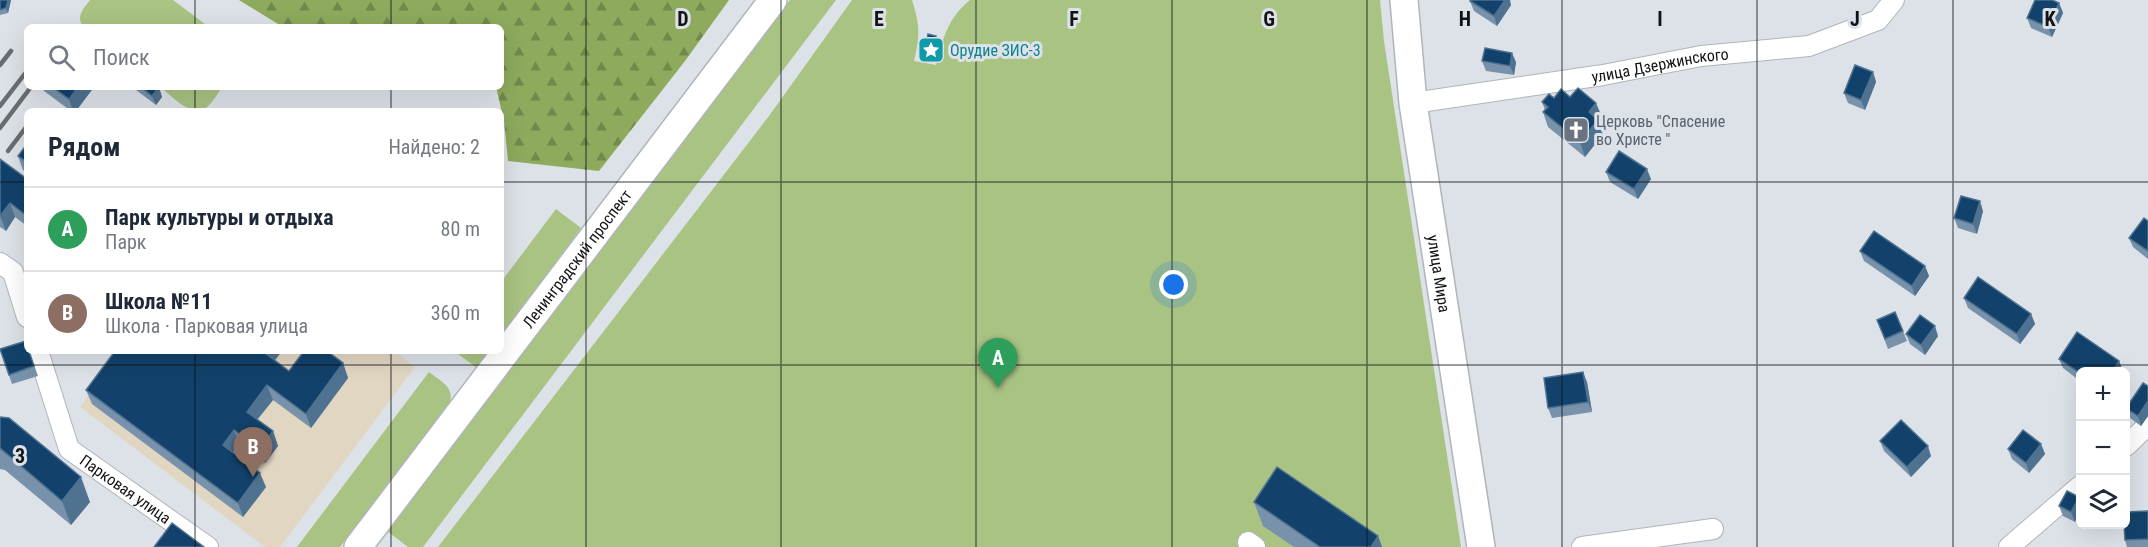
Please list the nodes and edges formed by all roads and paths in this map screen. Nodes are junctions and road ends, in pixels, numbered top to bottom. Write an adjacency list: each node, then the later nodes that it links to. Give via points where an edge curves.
1 (773, 0): 13 (street, Ленинградский проспект)
2 (1404, 0): 4 (street, улица Мира)
3 (1894, 0): 4 (street, улица Дзержинского, via 1878,20 1809,46 1701,56)
4 (1413, 103): 14 (street, улица Мира)
5 (0, 263): 6 (street, via 12,272)
6 (24, 308)
7 (39, 354): 12 (street, Парковая улица, via 69,449)
8 (2148, 425): 9 (street)
9 (2130, 442)
10 (2076, 489): 16 (street)
11 (1713, 529): 15 (street)
12 (208, 547)
13 (358, 547)
14 (1481, 547)
15 (1582, 547)
16 (2009, 547)

